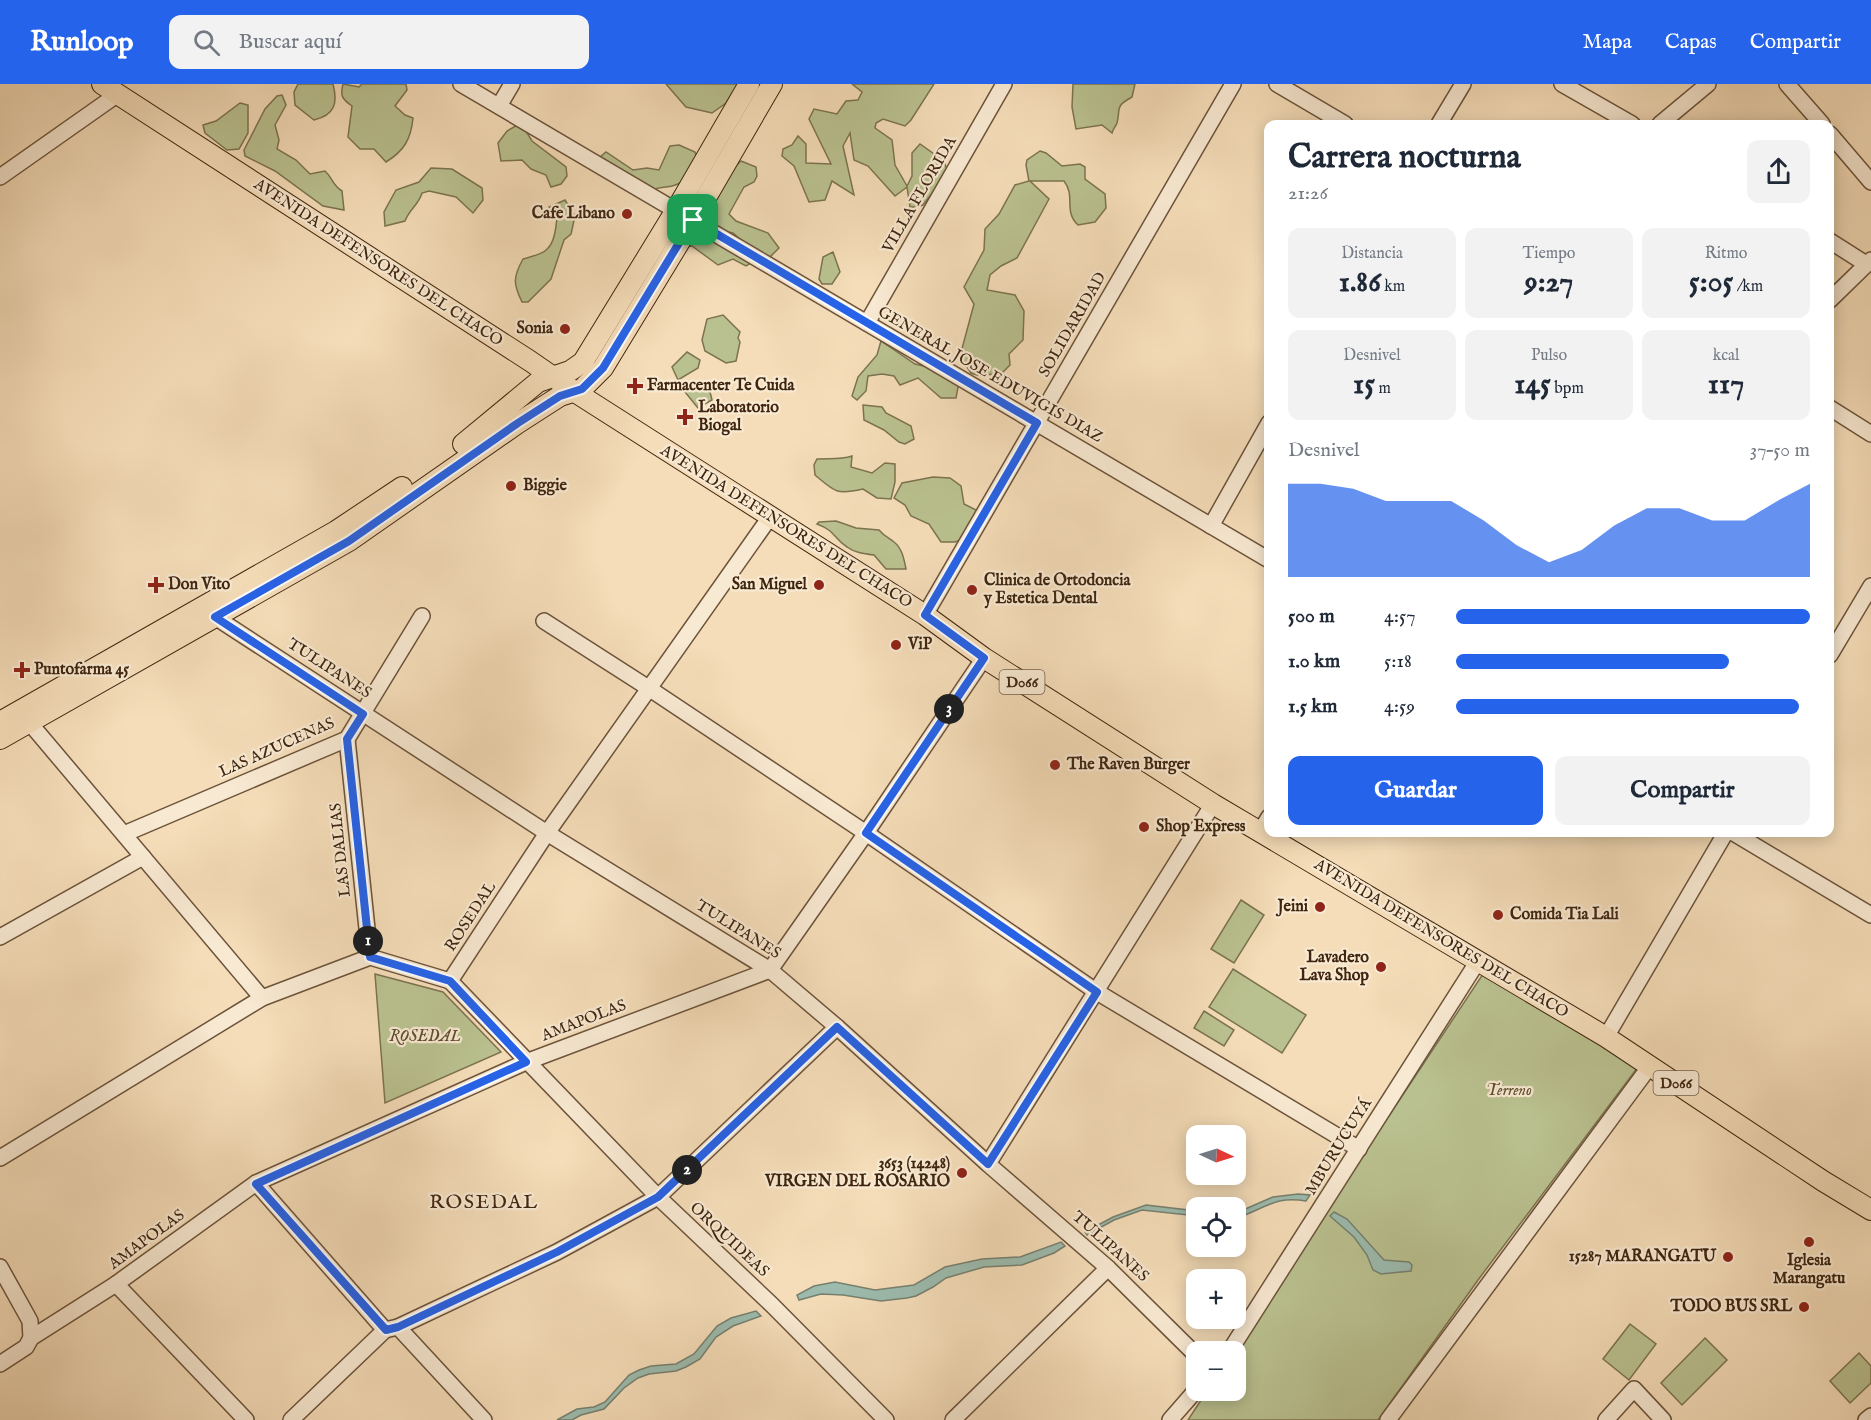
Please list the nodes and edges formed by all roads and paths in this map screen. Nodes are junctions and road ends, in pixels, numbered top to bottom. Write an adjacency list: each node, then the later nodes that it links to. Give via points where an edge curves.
1 (460, 84): 13 (street, GENERAL JOSE EDUVIGIS DIAZ)
2 (512, 84): 13 (street)
3 (749, 84): 22 (main road)
4 (772, 84): 22 (main road)
5 (1004, 84): 26 (street, VILLA FLORIDA)
6 (1233, 84): 30 (street, SOLIDARIDAD)
7 (1277, 84): 14 (street)
8 (1463, 84): 15 (street)
9 (1562, 84): 16 (street)
10 (1708, 84): 17 (street)
11 (1787, 84): 18 (street)
12 (110, 89): 20 (street); 27 (main road, AVENIDA DEFENSORES DEL CHACO / D066)
13 (499, 106): 22 (street, GENERAL JOSE EDUVIGIS DIAZ)
14 (1338, 120)
15 (1441, 120)
16 (1625, 120)
17 (1665, 120)
18 (1818, 120)
19 (1834, 139): 21 (street)
20 (0, 177)
21 (1871, 182)
22 (684, 215): 26 (street, GENERAL JOSE EDUVIGIS DIAZ); 27 (main road, via 583,362); 28 (main road, via 603,368)
23 (1834, 243): 24 (street)
24 (1868, 262): 25 (street)
25 (1834, 296)
26 (867, 323): 30 (street, GENERAL JOSE EDUVIGIS DIAZ)
27 (553, 376): 28 (main road, AVENIDA DEFENSORES DEL CHACO / D066); 37 (main road, via 538,382 478,434 392,494)
28 (575, 392): 33 (main road, AVENIDA DEFENSORES DEL CHACO / D066); 37 (main road, via 560,396 518,423 349,541)
29 (1834, 411): 32 (street)
30 (1037, 423): 34 (street, GENERAL JOSE EDUVIGIS DIAZ); 38 (street, SOLIDARIDAD)
31 (1264, 432): 34 (street)
32 (1871, 434)
33 (770, 517): 38 (main road, AVENIDA DEFENSORES DEL CHACO / D066); 43 (street, ROSEDAL)
34 (1211, 526): 35 (street, GENERAL JOSE EDUVIGIS DIAZ)
35 (1264, 557)
36 (1871, 586): 41 (street)
37 (211, 611): 44 (street, TULIPANES); 45 (main road)
38 (925, 615): 42 (main road, AVENIDA DEFENSORES DEL CHACO / D066)
39 (422, 616): 44 (street, LAS AZUCENAS)
40 (544, 621): 43 (street)
41 (1834, 648)
42 (984, 658): 49 (main road, AVENIDA DEFENSORES DEL CHACO / D066); 52 (street)
43 (650, 689): 51 (street, ROSEDAL); 52 (street)
44 (363, 714): 48 (street, LAS AZUCENAS); 51 (street, TULIPANES)
45 (24, 716): 46 (main road); 47 (main road); 53 (street)
46 (0, 722)
47 (0, 739)
48 (347, 739): 53 (street, LAS AZUCENAS); 60 (street, LAS DALIAS)
49 (1213, 804): 50 (main road, AVENIDA DEFENSORES DEL CHACO / D066); 64 (street)
50 (1264, 825)
51 (547, 833): 62 (street, TULIPANES); 63 (street, ROSEDAL)
52 (866, 833): 62 (street); 64 (street)
53 (124, 834): 57 (street)
54 (1284, 837): 61 (main road, AVENIDA DEFENSORES DEL CHACO / D066)
55 (1723, 837): 67 (street)
56 (1740, 837): 58 (street)
57 (143, 857): 59 (street); 65 (street)
58 (1871, 915)
59 (0, 937)
60 (370, 957): 63 (street); 65 (street)
61 (1478, 961): 67 (main road, AVENIDA DEFENSORES DEL CHACO / D066); 70 (street, MBURUCUYÁ)
62 (770, 970): 66 (street, TULIPANES); 68 (street, AMAPOLAS)
63 (450, 981): 68 (street, ORQUIDEAS)
64 (1097, 992): 70 (street); 72 (street)
65 (262, 998): 71 (street)
66 (837, 1027): 72 (street, TULIPANES); 74 (street)
67 (1606, 1037): 69 (main road, AVENIDA DEFENSORES DEL CHACO / D066)
68 (526, 1062): 73 (street, AMAPOLAS); 74 (street, ORQUIDEAS)
69 (1650, 1066): 75 (main road, AVENIDA DEFENSORES DEL CHACO / D066); 92 (street)
70 (1359, 1149): 81 (street, MBURUCUYÁ)
71 (0, 1158)
72 (988, 1164): 77 (street, TULIPANES)
73 (256, 1184): 78 (street, AMAPOLAS); 79 (street)
74 (658, 1197): 79 (street, via 557,1252); 86 (street, ORQUIDEAS, via 772,1305)
75 (1871, 1210)
76 (0, 1267): 80 (street, via 30,1321)
77 (1108, 1268): 82 (street, TULIPANES); 90 (street)
78 (116, 1284): 80 (street, AMAPOLAS); 87 (street)
79 (392, 1328): 88 (street); 89 (street)
80 (32, 1338): 83 (street, AMAPOLAS, via 26,1347)
81 (1236, 1341)
82 (1186, 1345)
83 (0, 1364)
84 (1187, 1401): 91 (street)
85 (1871, 1416): 95 (street)
86 (883, 1419)
87 (246, 1420)
88 (291, 1420)
89 (484, 1420)
90 (953, 1420)
91 (1170, 1420)
92 (1388, 1420)
93 (1606, 1420): 94 (street, via 1634,1389)
94 (1663, 1420)
95 (1866, 1420)

